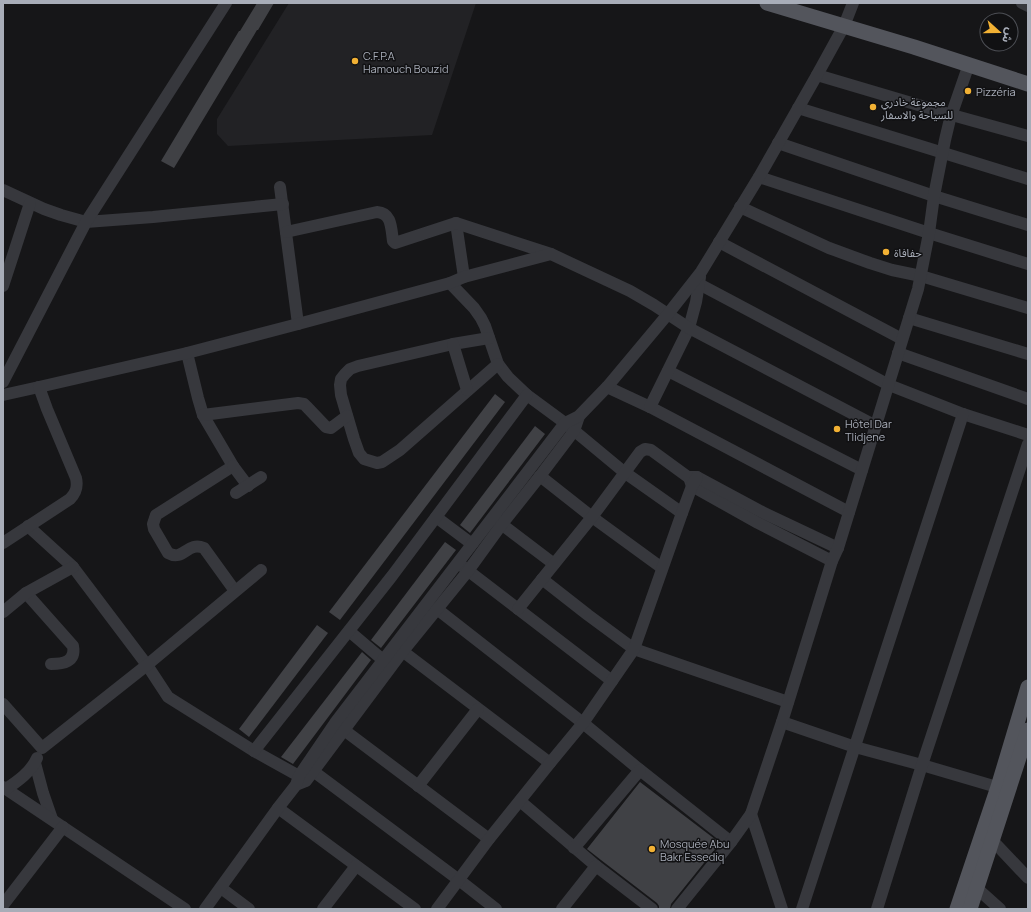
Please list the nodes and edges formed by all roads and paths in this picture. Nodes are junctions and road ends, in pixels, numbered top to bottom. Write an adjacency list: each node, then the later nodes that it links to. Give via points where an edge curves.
1 (226, 3): 23 (street)
2 (853, 3): 6 (street)
3 (1022, 3): 5 (street)
4 (776, 4): 6 (main road)
5 (1028, 6)
6 (844, 26): 7 (main road); 8 (street)
7 (970, 64): 9 (main road); 11 (street)
8 (817, 74): 10 (street); 11 (street)
9 (1028, 82)
10 (798, 108): 13 (street); 14 (street)
11 (952, 114): 12 (street); 14 (street)
12 (1028, 136)
13 (778, 143): 15 (street); 19 (street)
14 (943, 152): 16 (street); 19 (street)
15 (759, 177): 22 (street); 27 (street)
16 (1028, 179)
17 (280, 187): 21 (street)
18 (3, 190): 20 (street)
19 (934, 196): 25 (street); 27 (street)
20 (30, 203): 23 (street); 35 (street)
21 (282, 204): 23 (street); 26 (street)
22 (740, 207): 28 (street); 31 (street, via 829,248 892,270)
23 (86, 222): 49 (street)
24 (456, 223): 26 (street, via 396,243 393,241 389,218 380,212); 29 (street); 32 (street)
25 (1028, 225)
26 (286, 232): 39 (street)
27 (929, 234): 30 (street); 31 (street)
28 (718, 242): 33 (street); 42 (street)
29 (551, 254): 32 (street); 37 (street, via 630,291)
30 (1028, 264)
31 (920, 276): 36 (street); 38 (street)
32 (464, 277): 34 (street)
33 (700, 278): 37 (street); 40 (street); 50 (street)
34 (450, 283): 39 (street); 41 (street, via 474,308)
35 (3, 286)
36 (1028, 308)
37 (668, 314): 40 (street); 52 (street)
38 (909, 318): 42 (street); 46 (street)
39 (298, 324): 44 (street)
40 (689, 328): 48 (street); 61 (street)
41 (489, 338): 43 (street); 47 (street)
42 (902, 339): 45 (street)
43 (453, 344): 53 (street); 60 (street, via 350,369 341,379 340,385)
44 (187, 353): 51 (street); 59 (street)
45 (898, 353): 50 (street); 56 (street)
46 (1028, 354)
47 (498, 364): 53 (street); 54 (street)
48 (668, 371): 57 (street); 66 (street)
49 (3, 382)
50 (889, 385): 58 (street); 61 (street)
51 (39, 387): 55 (street); 78 (street, via 76,478 77,487 70,499)
52 (607, 387): 57 (street); 62 (street)
53 (467, 390): 60 (street, via 400,450 382,462 364,459 359,453)
54 (527, 394): 62 (street); 75 (street)
55 (3, 395)
56 (1028, 399)
57 (650, 408): 73 (street)
58 (963, 414): 63 (street); 110 (street)
59 (203, 415): 60 (street, via 304,404 324,426 331,428); 65 (street)
60 (347, 416)
61 (876, 426): 66 (street)
62 (569, 427): 67 (street); 68 (street); 77 (street)
63 (1028, 435)
64 (1028, 444): 116 (street)
65 (233, 466): 71 (street); 90 (street, via 156,515 153,524 168,553 178,556 197,546 204,548)
66 (862, 470): 73 (street)
67 (624, 472): 70 (street, via 646,448); 74 (street); 76 (street)
68 (540, 476): 76 (street); 77 (street)
69 (261, 477): 71 (street)
70 (692, 480): 74 (street); 81 (street); 82 (street, via 758,523)
71 (248, 486): 72 (street)
72 (236, 493)
73 (849, 512): 81 (street)
74 (682, 513): 86 (street)
75 (436, 517): 80 (street); 95 (street)
76 (592, 517): 84 (street); 86 (street)
77 (497, 520): 80 (street); 84 (street); 88 (street)
78 (28, 526): 79 (street); 85 (street)
79 (3, 543)
80 (472, 544): 83 (street)
81 (838, 548): 82 (street)
82 (832, 561): 103 (street)
83 (458, 562): 88 (street); 96 (street)
84 (554, 564): 89 (street)
85 (73, 567): 91 (street); 100 (street)
86 (662, 568): 97 (street)
87 (261, 570): 90 (street)
88 (468, 571): 92 (street); 93 (street)
89 (542, 579): 93 (street); 97 (street)
90 (236, 591): 100 (street)
91 (26, 593): 94 (street); 99 (street, via 73,646 74,650 68,661)
92 (438, 609): 96 (street); 107 (street)
93 (518, 609): 101 (street)
94 (3, 612)
95 (349, 631): 98 (street); 113 (street)
96 (399, 648): 98 (street); 105 (street); 108 (street)
97 (634, 649): 101 (street); 103 (street)
98 (383, 660): 119 (street, via 335,723)
99 (51, 664)
100 (147, 665): 111 (street); 113 (street, via 168,697)
101 (612, 681): 107 (street)
102 (1028, 687): 122 (main road)
103 (788, 702): 106 (street)
104 (3, 704): 111 (street)
105 (478, 709): 115 (street); 120 (street)
106 (782, 722): 110 (street); 125 (street)
107 (583, 723): 115 (street); 117 (street)
108 (344, 730): 118 (street); 120 (street)
109 (1028, 730): 112 (main road)
110 (855, 747): 116 (street); 150 (street)
111 (42, 748): 114 (street)
112 (1026, 748): 122 (main road)
113 (254, 751): 119 (street)
114 (35, 763): 121 (street, via 23,777); 126 (street, via 42,793)
115 (550, 763): 123 (street)
116 (922, 765): 122 (street); 151 (street)
117 (640, 770): 130 (street); 131 (street)
118 (313, 771): 119 (street); 135 (street)
119 (300, 781): 124 (street)
120 (418, 786): 128 (street)
121 (4, 788): 126 (street)
122 (1003, 789): 129 (main road); 136 (main road)
123 (520, 801): 128 (street); 131 (street)
124 (278, 808): 132 (street); 137 (street)
125 (751, 814): 130 (street); 149 (street)
126 (52, 819): 127 (street)
127 (63, 828): 138 (street); 139 (street)
128 (489, 839): 135 (street)
129 (993, 841): 134 (street); 136 (main road)
130 (731, 842): 148 (street)
131 (574, 848): 133 (street)
132 (356, 866): 142 (street); 143 (street)
133 (596, 866): 146 (street); 147 (street)
134 (1028, 878)
135 (459, 880): 144 (street); 145 (street)
136 (972, 884): 152 (main road); 153 (main road); 154 (street)
137 (221, 888): 140 (street); 141 (street)
138 (3, 905)
139 (185, 909)
140 (205, 909)
141 (249, 909)
142 (323, 909)
143 (415, 909)
144 (437, 909)
145 (496, 909)
146 (562, 909)
147 (652, 909)
148 (677, 909)
149 (782, 909)
150 (802, 909)
151 (877, 909)
152 (957, 909)
153 (970, 909)
154 (1000, 909)

